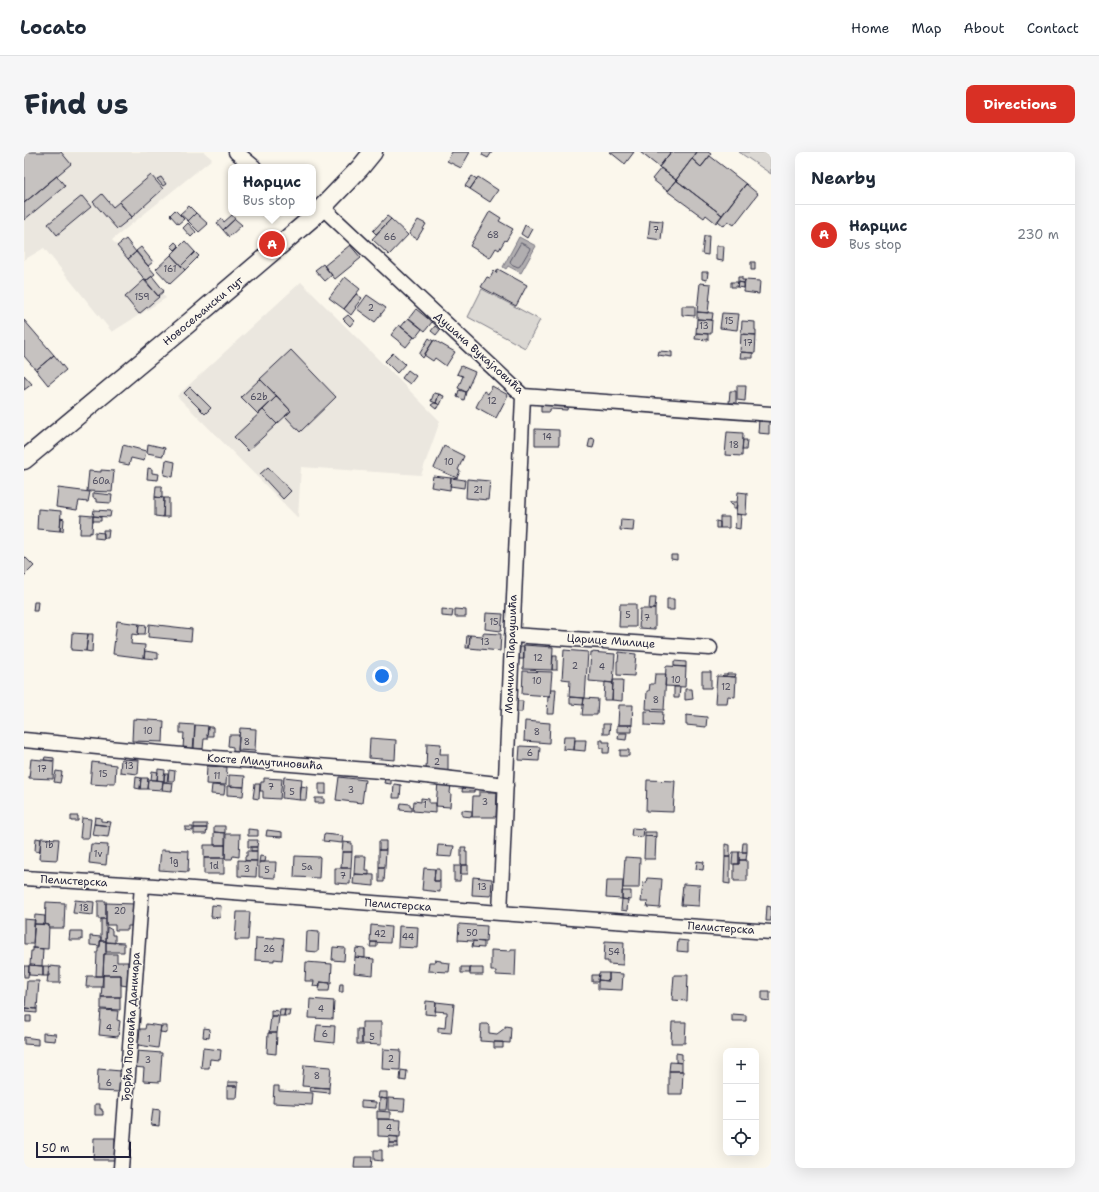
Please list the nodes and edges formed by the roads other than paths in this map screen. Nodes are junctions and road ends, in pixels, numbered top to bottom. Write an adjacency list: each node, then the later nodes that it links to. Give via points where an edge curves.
1 (236, 152): 3 (street)
2 (373, 152): 4 (main road, Новосељански пут)
3 (250, 164)
4 (316, 212)
5 (316, 214): 7 (street, Душана Вукајловића)
6 (312, 216): 9 (main road, Новосељански пут, via 190,322)
7 (523, 396): 8 (street, Душана Вукајловића); 10 (street, Момчила Параушића)
8 (771, 414)
9 (24, 460)
10 (512, 635): 11 (street, Царице Милице); 13 (street, Момчила Параушића)
11 (710, 648)
12 (24, 740): 13 (street, Косте Милутиновића, via 381,771)
13 (506, 785): 16 (street, Момчила Параушића)
14 (24, 878): 15 (street, Пелистерска)
15 (142, 886): 16 (street, Пелистерска); 18 (street, Ђорђа Поповића Даничара)
16 (500, 913): 17 (street, Пелистерска)
17 (771, 932)
18 (121, 1168)

